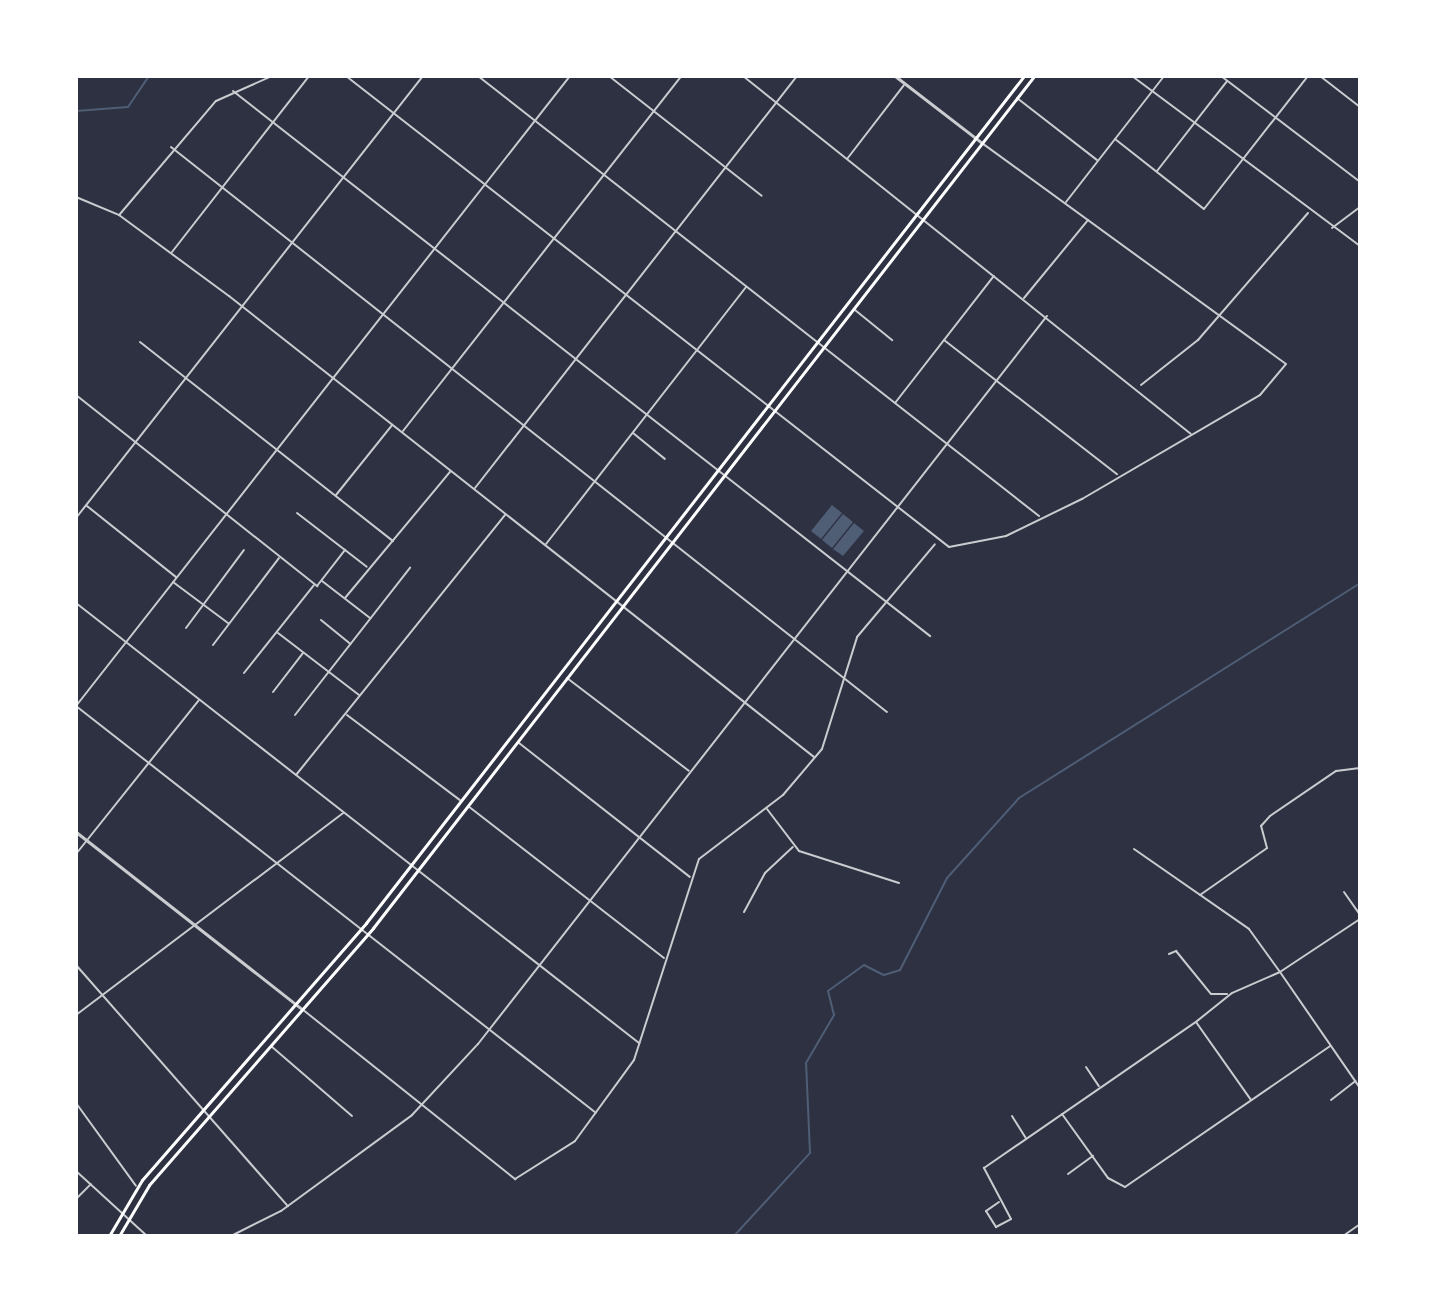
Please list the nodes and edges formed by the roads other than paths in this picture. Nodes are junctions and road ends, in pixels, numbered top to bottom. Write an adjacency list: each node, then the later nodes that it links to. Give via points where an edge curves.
1 (272, 76): 21 (street)
2 (309, 76): 30 (street)
3 (346, 76): 27 (street)
4 (423, 76): 27 (street)
5 (478, 76): 29 (street)
6 (570, 76): 29 (street)
7 (609, 76): 26 (street)
8 (681, 76): 26 (street)
9 (743, 76): 24 (street)
10 (797, 76): 24 (street)
11 (896, 76): 20 (street)
12 (1024, 76): 32 (main road)
13 (1034, 76): 23 (main road)
14 (1132, 76): 22 (street)
15 (1164, 76): 22 (street)
16 (1221, 76): 19 (street)
17 (1308, 76): 28 (street)
18 (1320, 76): 25 (street)
19 (1227, 81): 28 (street); 31 (street)
20 (905, 84): 32 (street); 36 (street)
21 (233, 91): 30 (street); 35 (street)
22 (1152, 92): 31 (street); 33 (street)
23 (1017, 98): 34 (main road); 38 (street)
24 (776, 103): 36 (street); 39 (street)
25 (1360, 107)
26 (653, 111): 39 (street); 41 (street)
27 (394, 113): 42 (street); 44 (street)
28 (1275, 117): 37 (street); 43 (street)
29 (534, 121): 41 (street); 44 (street)
30 (272, 122): 42 (street); 45 (street)
31 (1194, 124): 37 (street); 40 (street)
32 (975, 138): 34 (street); 51 (main road)
33 (1115, 139): 38 (street); 40 (street)
34 (982, 143): 48 (street); 53 (main road)
35 (171, 147): 45 (street); 52 (street)
36 (847, 159): 51 (street)
37 (1241, 160): 40 (street, via 1204,209); 50 (street)
38 (1098, 161): 48 (street)
39 (726, 168): 46 (street); 56 (street)
40 (1157, 172)
41 (604, 175): 56 (street); 57 (street)
42 (342, 178): 58 (street); 60 (street)
43 (1360, 182)
44 (484, 185): 57 (street); 60 (street)
45 (222, 186): 58 (street); 61 (street)
46 (762, 196)
47 (76, 197): 52 (street)
48 (1066, 203): 54 (street)
49 (1360, 207): 55 (street)
50 (1309, 212): 55 (street); 70 (street)
51 (916, 214): 53 (street); 75 (main road)
52 (119, 215): 61 (street)
53 (923, 219): 62 (street); 68 (main road)
54 (1088, 219): 65 (street); 70 (street)
55 (1331, 229): 59 (street)
56 (676, 231): 63 (street); 64 (street)
57 (553, 239): 64 (street); 66 (street)
58 (292, 241): 67 (street); 69 (street)
59 (1360, 246)
60 (434, 249): 66 (street); 69 (street)
61 (171, 253): 67 (street)
62 (995, 275): 65 (street); 73 (street)
63 (747, 286): 75 (street); 77 (street)
64 (625, 296): 77 (street); 78 (street)
65 (1024, 298): 71 (street)
66 (503, 303): 78 (street); 79 (street)
67 (242, 306): 80 (street); 81 (street)
68 (854, 308): 72 (street); 76 (main road)
69 (383, 313): 79 (street); 81 (street)
70 (1222, 313): 83 (street); 93 (street, via 1286,364 1266,391)
71 (1047, 316): 82 (street); 83 (street)
72 (892, 340)
73 (944, 340): 82 (street); 85 (street)
74 (140, 342): 80 (street)
75 (817, 342): 76 (street); 86 (main road)
76 (823, 348): 85 (street); 87 (main road)
77 (696, 351): 86 (street); 88 (street)
78 (575, 360): 88 (street); 89 (street)
79 (453, 367): 89 (street); 91 (street)
80 (186, 378): 94 (street); 96 (street)
81 (333, 378): 90 (street); 96 (street)
82 (996, 380): 95 (street); 100 (street)
83 (1139, 387): 93 (street)
84 (76, 395): 94 (street)
85 (894, 404): 95 (street)
86 (766, 407): 87 (street); 99 (main road)
87 (773, 412): 101 (main road); 106 (street)
88 (646, 415): 92 (street); 99 (street)
89 (525, 424): 102 (street); 103 (street)
90 (393, 425): 91 (street); 104 (street)
91 (402, 432): 98 (street)
92 (633, 433): 97 (street); 102 (street)
93 (1192, 435): 100 (street)
94 (135, 442): 105 (street); 108 (street)
95 (945, 445): 106 (street); 110 (street)
96 (277, 449): 104 (street); 108 (street)
97 (665, 459)
98 (451, 471): 103 (street); 113 (street)
99 (717, 471): 101 (street); 112 (main road)
100 (1119, 475): 110 (street)
101 (724, 476): 114 (main road); 122 (street)
102 (596, 480): 112 (street); 116 (street)
103 (474, 489): 109 (street)
104 (335, 496): 113 (street)
105 (86, 505): 111 (street); 123 (street)
106 (896, 508): 115 (street); 122 (street)
107 (297, 513): 118 (street)
108 (226, 514): 119 (street); 123 (street)
109 (505, 514): 116 (street); 149 (street)
110 (1040, 517): 115 (street, via 1003,537)
111 (76, 518)
112 (666, 536): 114 (street); 129 (main road)
113 (393, 541): 120 (street)
114 (673, 541): 132 (main road); 138 (street)
115 (936, 543): 128 (street)
116 (545, 545): 129 (street)
117 (244, 550): 131 (street)
118 (345, 550): 120 (street); 124 (street)
119 (280, 557): 126 (street); 135 (street)
120 (368, 568): 127 (street)
121 (410, 568): 133 (street)
122 (846, 572): 128 (street); 138 (street)
123 (176, 578): 125 (street)
124 (322, 581): 126 (street); 127 (street)
125 (173, 582): 131 (street); 140 (street)
126 (316, 585): 137 (street)
127 (345, 598): 133 (street)
128 (882, 600): 139 (street); 146 (street)
129 (616, 601): 132 (street); 162 (main road)
130 (76, 603): 140 (street)
131 (203, 605): 135 (street); 136 (street)
132 (623, 607): 147 (main road); 151 (street)
133 (371, 618): 141 (street)
134 (321, 620): 141 (street)
135 (229, 624): 142 (street)
136 (186, 628)
137 (277, 632): 143 (street); 145 (street)
138 (796, 636): 146 (street); 151 (street)
139 (930, 636)
140 (125, 643): 150 (street); 152 (street)
141 (351, 644): 144 (street)
142 (213, 645)
143 (304, 652): 144 (street); 148 (street)
144 (329, 672): 149 (street); 155 (street)
145 (244, 673)
146 (845, 673): 153 (street); 157 (street, via 830,735)
147 (567, 678): 156 (main road); 160 (street)
148 (273, 692)
149 (360, 696): 154 (street)
150 (199, 700): 158 (street); 161 (street)
151 (744, 702): 157 (street); 160 (street)
152 (76, 706): 158 (street)
153 (887, 712)
154 (345, 714): 161 (street); 162 (street)
155 (295, 715)
156 (518, 742): 163 (main road); 167 (street)
157 (815, 758): 164 (street)
158 (149, 763): 168 (street); 172 (street)
159 (1360, 768): 178 (street, via 1336,771 1270,816 1261,828 1267,848)
160 (690, 772): 167 (street)
161 (296, 775): 165 (street)
162 (461, 801): 173 (main road)
163 (468, 806): 174 (main road); 179 (street)
164 (766, 807): 169 (street); 175 (street, via 701,856)
165 (344, 813): 172 (street); 173 (street)
166 (76, 832): 168 (street)
167 (639, 837): 175 (street); 179 (street)
168 (87, 840): 171 (street); 182 (street)
169 (794, 847): 176 (street); 180 (street, via 765,873)
170 (1134, 849): 178 (street)
171 (76, 854)
172 (276, 864): 182 (street); 183 (street)
173 (411, 865): 174 (street); 183 (main road)
174 (418, 870): 184 (main road); 188 (street)
175 (691, 878): 186 (street)
176 (899, 883)
177 (1344, 892): 181 (street)
178 (1199, 896): 189 (street, via 1249,929)
179 (590, 901): 186 (street); 188 (street)
180 (744, 912)
181 (1360, 917): 189 (street)
182 (195, 926): 191 (street); 192 (street)
183 (361, 929): 184 (street); 192 (main road)
184 (368, 934): 193 (main road); 196 (street)
185 (1169, 954): 190 (street, via 1176,951 1211,994)
186 (665, 959): 197 (street)
187 (76, 965): 191 (street)
188 (540, 966): 196 (street); 197 (street)
189 (1280, 972): 190 (street); 199 (street)
190 (1232, 993): 195 (street)
191 (105, 994): 194 (street); 208 (street)
192 (295, 1004): 193 (street); 208 (main road)
193 (302, 1009): 198 (main road); 207 (street)
194 (76, 1015)
195 (1196, 1022): 202 (street); 204 (street)
196 (491, 1029): 207 (street); 211 (street)
197 (639, 1043): 211 (street)
198 (270, 1046): 210 (main road); 212 (street)
199 (1330, 1046): 201 (street); 204 (street)
200 (1086, 1067): 202 (street)
201 (1355, 1081): 203 (street); 205 (street)
202 (1099, 1087): 209 (street)
203 (1360, 1088)
204 (1251, 1100): 215 (street, via 1125,1187 1117,1187)
205 (1331, 1100)
206 (76, 1103): 219 (street)
207 (424, 1103): 211 (street, via 515,1179 575,1141); 222 (street)
208 (205, 1107): 210 (street); 219 (main road)
209 (1061, 1113): 214 (street); 215 (street)
210 (210, 1114): 222 (street); 224 (main road)
211 (597, 1114)
212 (352, 1116)
213 (1012, 1116): 214 (street)
214 (1026, 1138): 221 (street, via 984,1168)
215 (1093, 1156): 217 (street)
216 (76, 1171): 218 (street)
217 (1068, 1174)
218 (91, 1183): 220 (street); 223 (street)
219 (137, 1187): 223 (main road)
220 (76, 1199)
221 (999, 1202): 221 (street, via 986,1211 996,1227 1011,1219)
222 (289, 1207): 229 (street)
223 (123, 1209): 224 (street); 226 (main road)
224 (128, 1218): 227 (main road); 228 (street)
225 (1360, 1224): 230 (street)
226 (109, 1236)
227 (119, 1236)
228 (147, 1236)
229 (231, 1236)
230 (1343, 1236)

